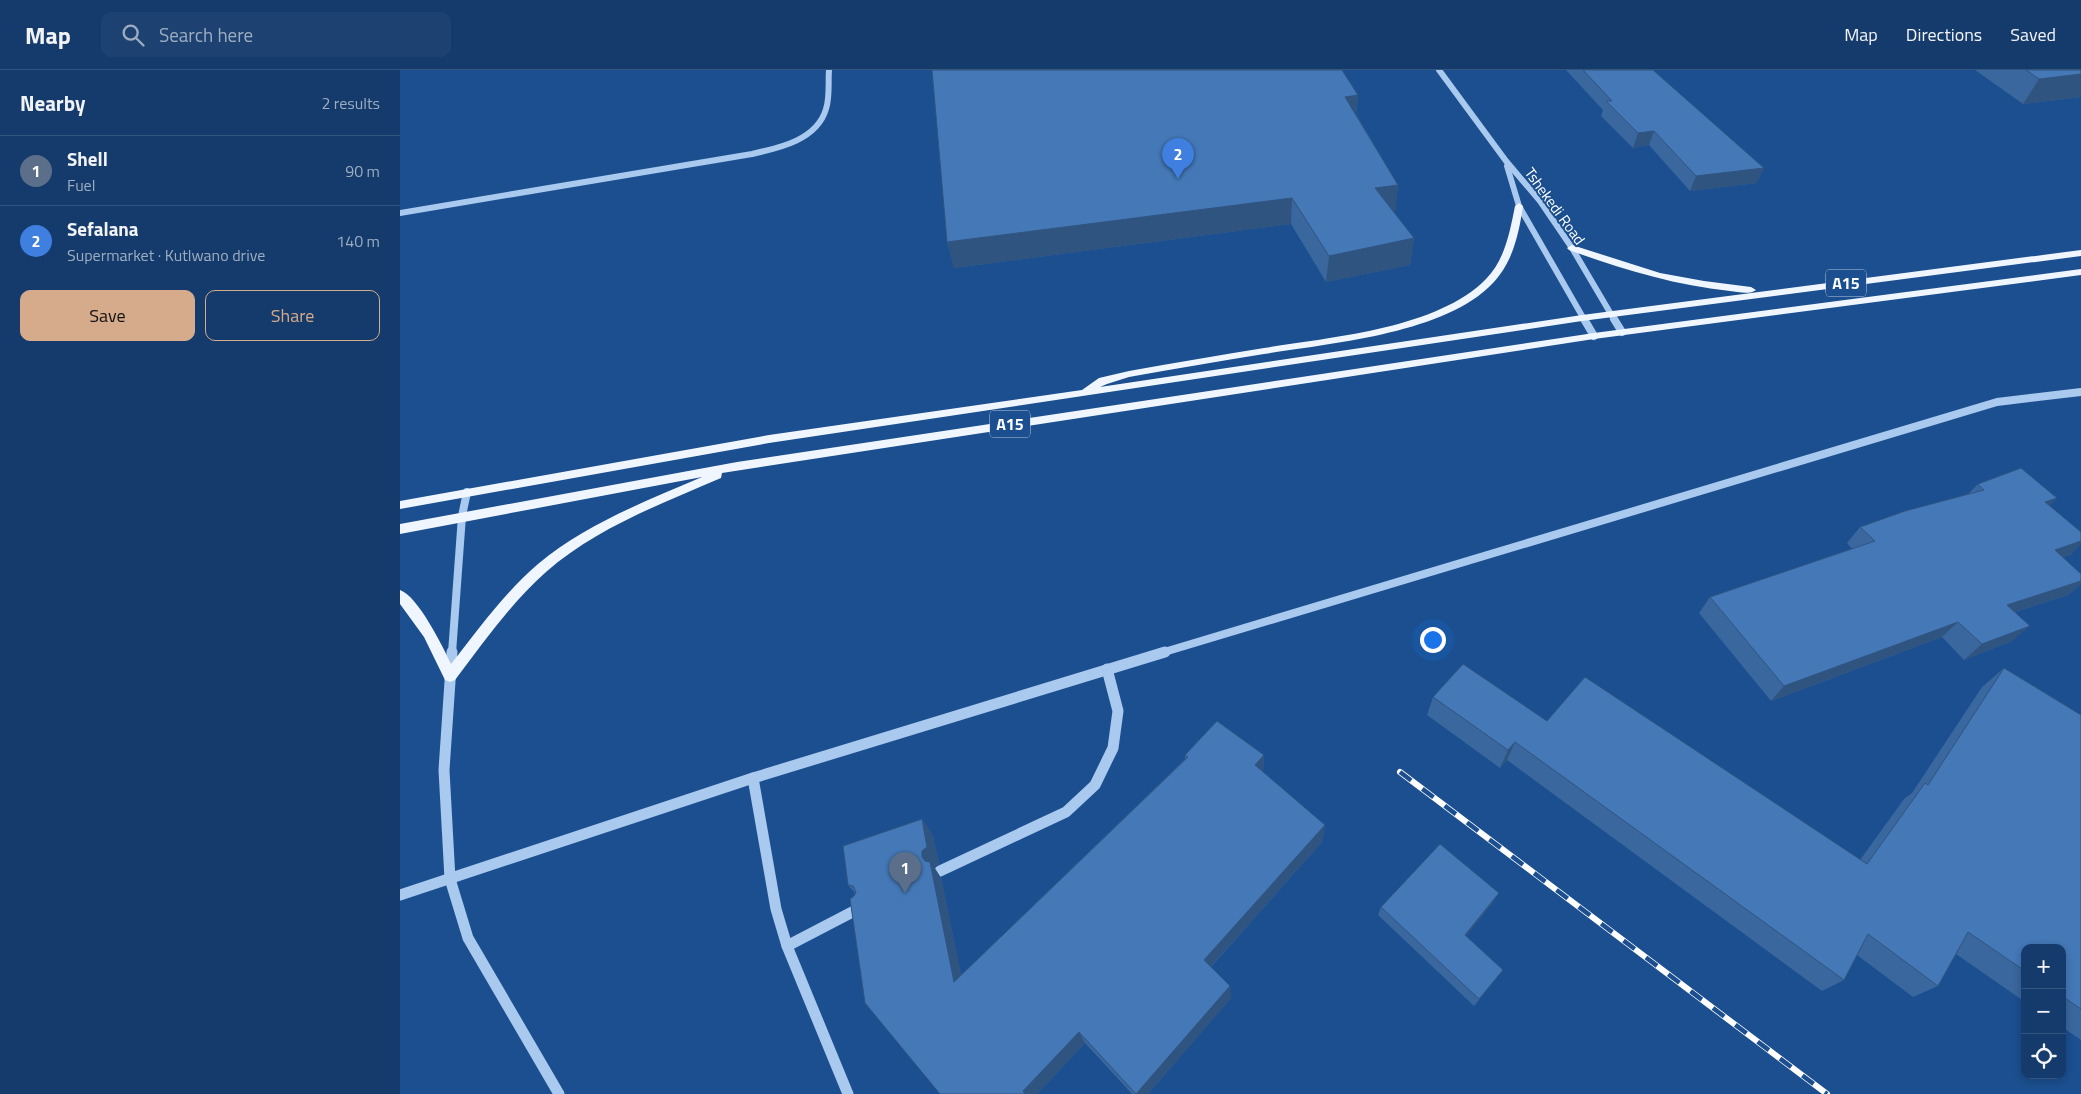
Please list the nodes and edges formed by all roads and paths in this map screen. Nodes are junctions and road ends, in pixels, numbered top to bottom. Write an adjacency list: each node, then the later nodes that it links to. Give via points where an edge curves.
1 (829, 70): 5 (street, via 826,112 818,126 780,148)
2 (1439, 70): 3 (street)
3 (1506, 161): 4 (street, Tshekedi Road); 6 (street, Tshekedi Road)
4 (1519, 206): 11 (street, Tshekedi Road); 15 (main road, via 1515,232 1505,258 1489,281 1467,299 1446,310 1420,320 1359,334 1129,374 1103,381)
5 (400, 213)
6 (1572, 248): 9 (main road, via 1608,262 1674,280); 10 (street, Tshekedi Road)
7 (2081, 253): 9 (main road, A15)
8 (2081, 272): 12 (main road, A15)
9 (1773, 292): 10 (main road, A15)
10 (1611, 314): 11 (main road, A15); 12 (street, Tshekedi Road)
11 (1582, 318): 13 (street, Tshekedi Road); 15 (main road, A15)
12 (1622, 332): 13 (main road, A15)
13 (1594, 336): 16 (main road, A15)
14 (2081, 392): 22 (street, via 1997,402)
15 (1081, 394): 17 (main road, A15, via 769,439)
16 (737, 466): 19 (main road, A15); 23 (main road, via 609,524 562,553 523,586)
17 (467, 492): 18 (main road, A15); 19 (street)
18 (400, 505)
19 (462, 516): 20 (main road, A15); 23 (street)
20 (400, 529)
21 (400, 595): 23 (main road, via 415,610)
22 (1107, 669): 24 (street); 25 (street, via 1118,711 1113,748 1095,785 1066,812)
23 (450, 676): 26 (street, via 444,770)
24 (753, 778): 26 (street); 29 (street, via 776,909)
25 (940, 871)
26 (450, 879): 27 (street); 30 (street, via 468,938)
27 (400, 895)
28 (863, 907): 29 (street)
29 (787, 946): 31 (lane)
30 (558, 1094)
31 (848, 1094)

